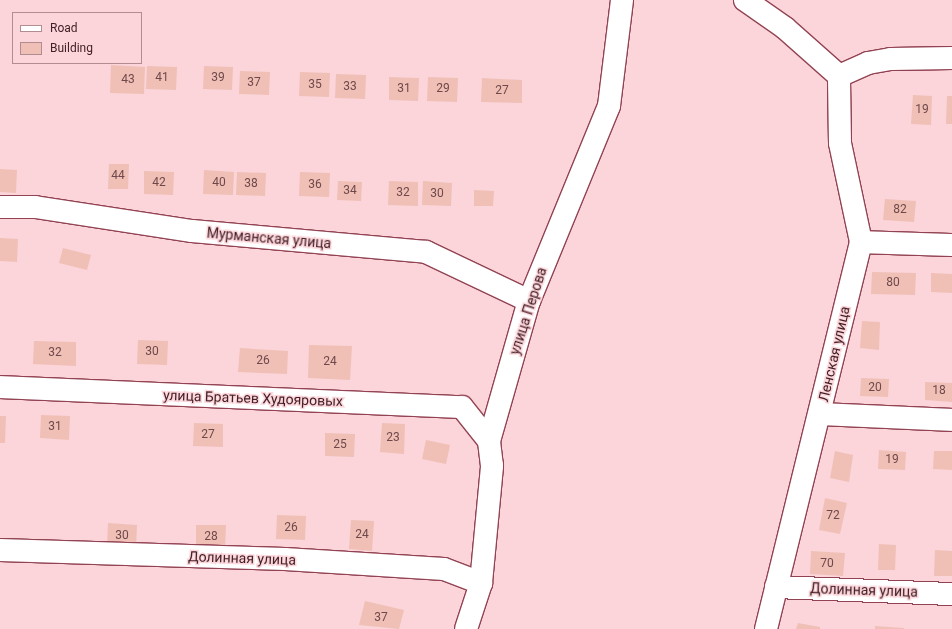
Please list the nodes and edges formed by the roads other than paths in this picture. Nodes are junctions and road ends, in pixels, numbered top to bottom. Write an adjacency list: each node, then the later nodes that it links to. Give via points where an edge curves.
1 (622, 0): 8 (street, улица Перова, via 609,106)
2 (745, 0): 4 (street, via 785,28)
3 (952, 58): 4 (street, via 891,59 868,63)
4 (839, 76): 6 (street, Ленская улица, via 840,143)
5 (0, 207): 8 (street, Мурманская улица, via 35,207 192,231 426,252)
6 (861, 242): 7 (street); 10 (street, Ленская улица)
7 (952, 245)
8 (529, 301): 12 (street, улица Перова)
9 (0, 387): 12 (street, улица Братьев Худояровых, via 462,407)
10 (820, 414): 11 (street); 15 (street, Ленская улица)
11 (952, 420)
12 (489, 441): 14 (street, улица Перова, via 492,466)
13 (0, 550): 14 (street, Долинная улица, via 285,559 436,569)
14 (481, 583): 17 (street, улица Перова)
15 (776, 587): 16 (street, Долинная улица); 18 (street, Ленская улица)
16 (952, 594)
17 (466, 629)
18 (766, 629)

